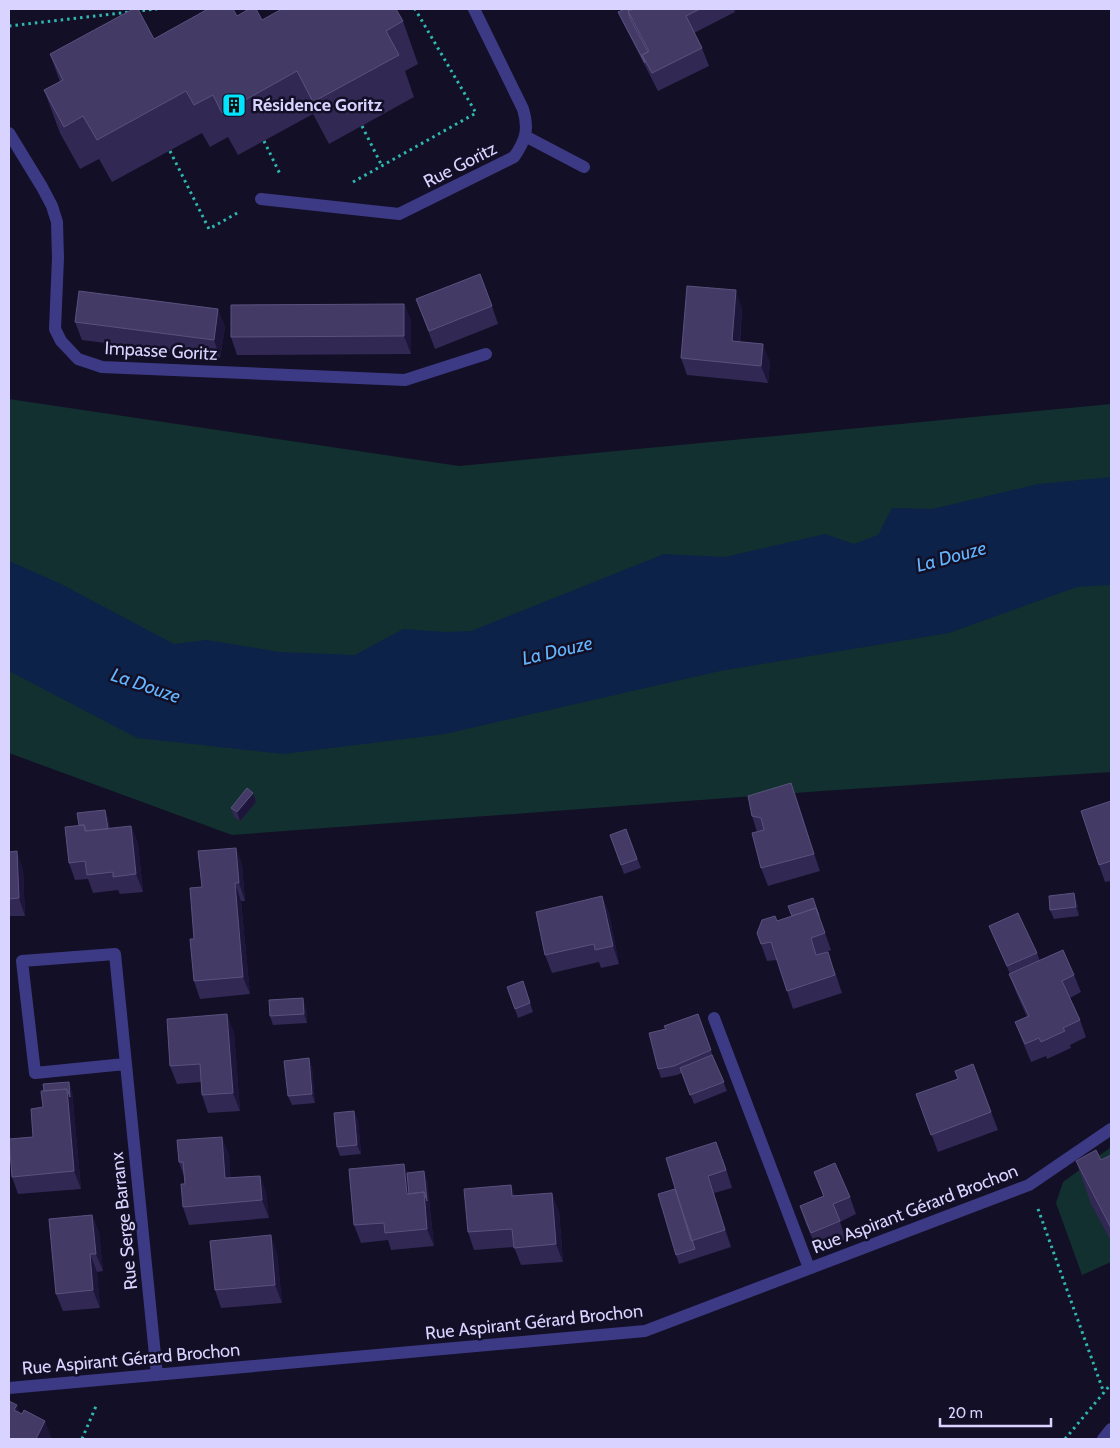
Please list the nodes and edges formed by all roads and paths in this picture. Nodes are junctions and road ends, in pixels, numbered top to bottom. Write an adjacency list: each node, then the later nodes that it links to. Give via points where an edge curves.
1 (157, 9): 4 (path)
2 (415, 9): 12 (path, via 476,113)
3 (474, 9): 9 (street, via 523,109 527,123)
4 (111, 14): 5 (path); 6 (path)
5 (115, 22)
6 (9, 26)
7 (362, 126): 12 (path)
8 (9, 133): 17 (street, Impasse Goritz, via 42,187 57,222 55,329 61,341 78,359 102,367 405,380)
9 (525, 136): 13 (street); 16 (street, Rue Goritz, via 514,157 400,214)
10 (264, 141): 15 (path)
11 (170, 151): 14 (path, via 209,229)
12 (382, 166): 16 (path)
13 (584, 167)
14 (261, 199): 15 (street, Rue Goritz)
15 (293, 203): 16 (street, Rue Goritz)
16 (312, 205)
17 (486, 354)
18 (714, 1018): 22 (street)
19 (125, 1064): 19 (street, Rue Serge Barranx, via 35,1073 22,961 114,954); 23 (street, Rue Serge Barranx)
20 (1111, 1129): 21 (street, Rue Aspirant Gérard Brochon)
21 (1030, 1185): 22 (street, Rue Aspirant Gérard Brochon); 27 (path)
22 (809, 1268): 23 (street, Rue Aspirant Gérard Brochon, via 645,1331)
23 (157, 1375): 24 (street, Rue Aspirant Gérard Brochon)
24 (109, 1379): 26 (street, Rue Aspirant Gérard Brochon); 29 (path)
25 (1111, 1384): 27 (path)
26 (9, 1388)
27 (1104, 1393): 30 (path)
28 (1111, 1430): 31 (street)
29 (82, 1439)
30 (1065, 1439)
31 (1103, 1439)

